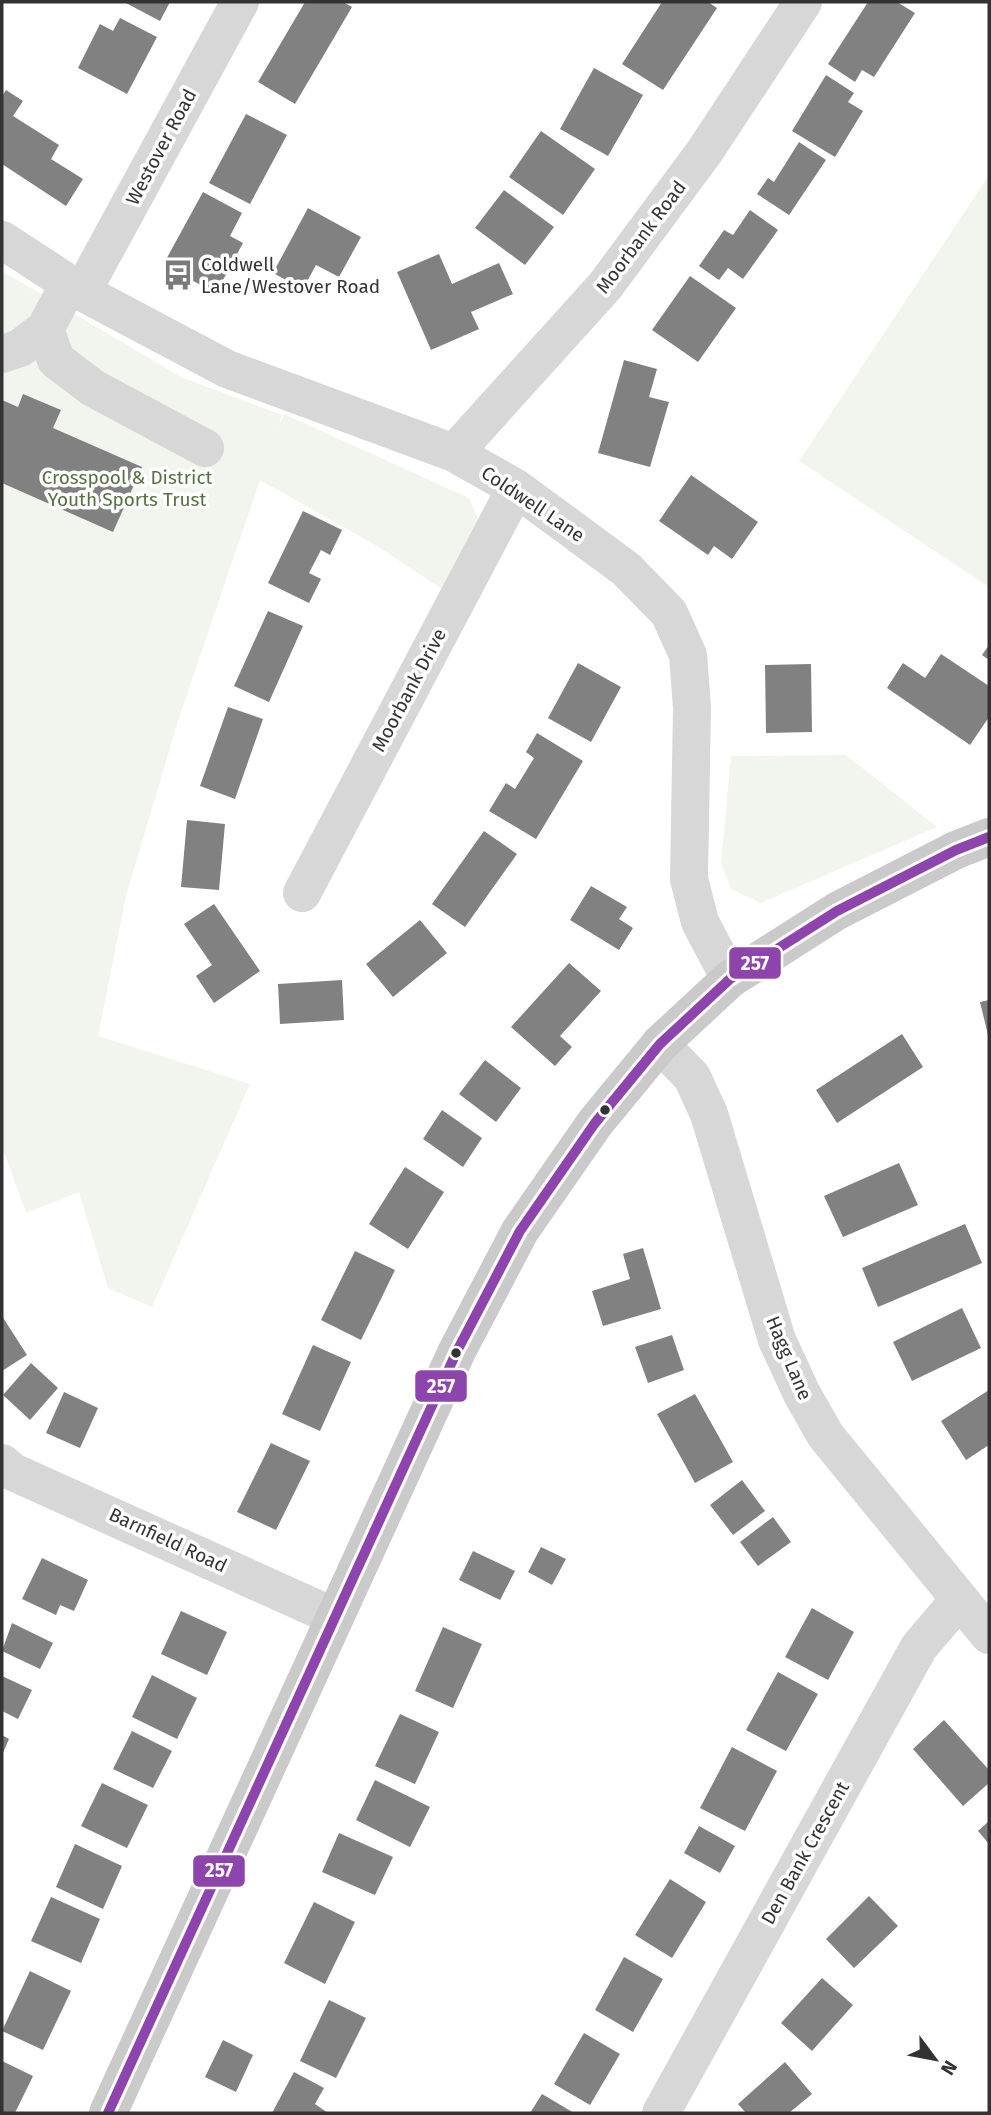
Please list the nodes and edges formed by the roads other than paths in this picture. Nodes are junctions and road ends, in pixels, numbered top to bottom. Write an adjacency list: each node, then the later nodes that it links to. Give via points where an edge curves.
1 (240, 2): 4 (street, Westover Road)
2 (803, 2): 8 (street, Moorbank Road, via 705,151 605,286)
3 (2, 240): 4 (street, Coldwell Lane)
4 (76, 288): 5 (street, Westover Road); 8 (street, Coldwell Lane, via 228,369)
5 (45, 328): 6 (street, via 20,348); 7 (street, via 56,360 93,388)
6 (2, 354)
7 (205, 447)
8 (454, 453): 9 (street, Coldwell Lane)
9 (516, 488): 11 (street, Moorbank Drive); 12 (street, Coldwell Lane, via 626,569 669,613 688,656 692,707 689,879 700,922)
10 (989, 836): 12 (main road, via 837,911)
11 (302, 893)
12 (730, 979): 13 (main road)
13 (660, 1044): 15 (street, Hagg Lane, via 692,1077 709,1114 777,1340 802,1394 826,1436); 16 (main road, via 595,1123 520,1231 457,1351)
14 (5, 1477): 16 (street, Barnfield Road)
15 (959, 1600): 17 (street, Hagg Lane); 19 (street, Den Bank Crescent, via 919,1647)
16 (335, 1617): 18 (main road)
17 (989, 1634)
18 (108, 2113)
19 (661, 2113)

